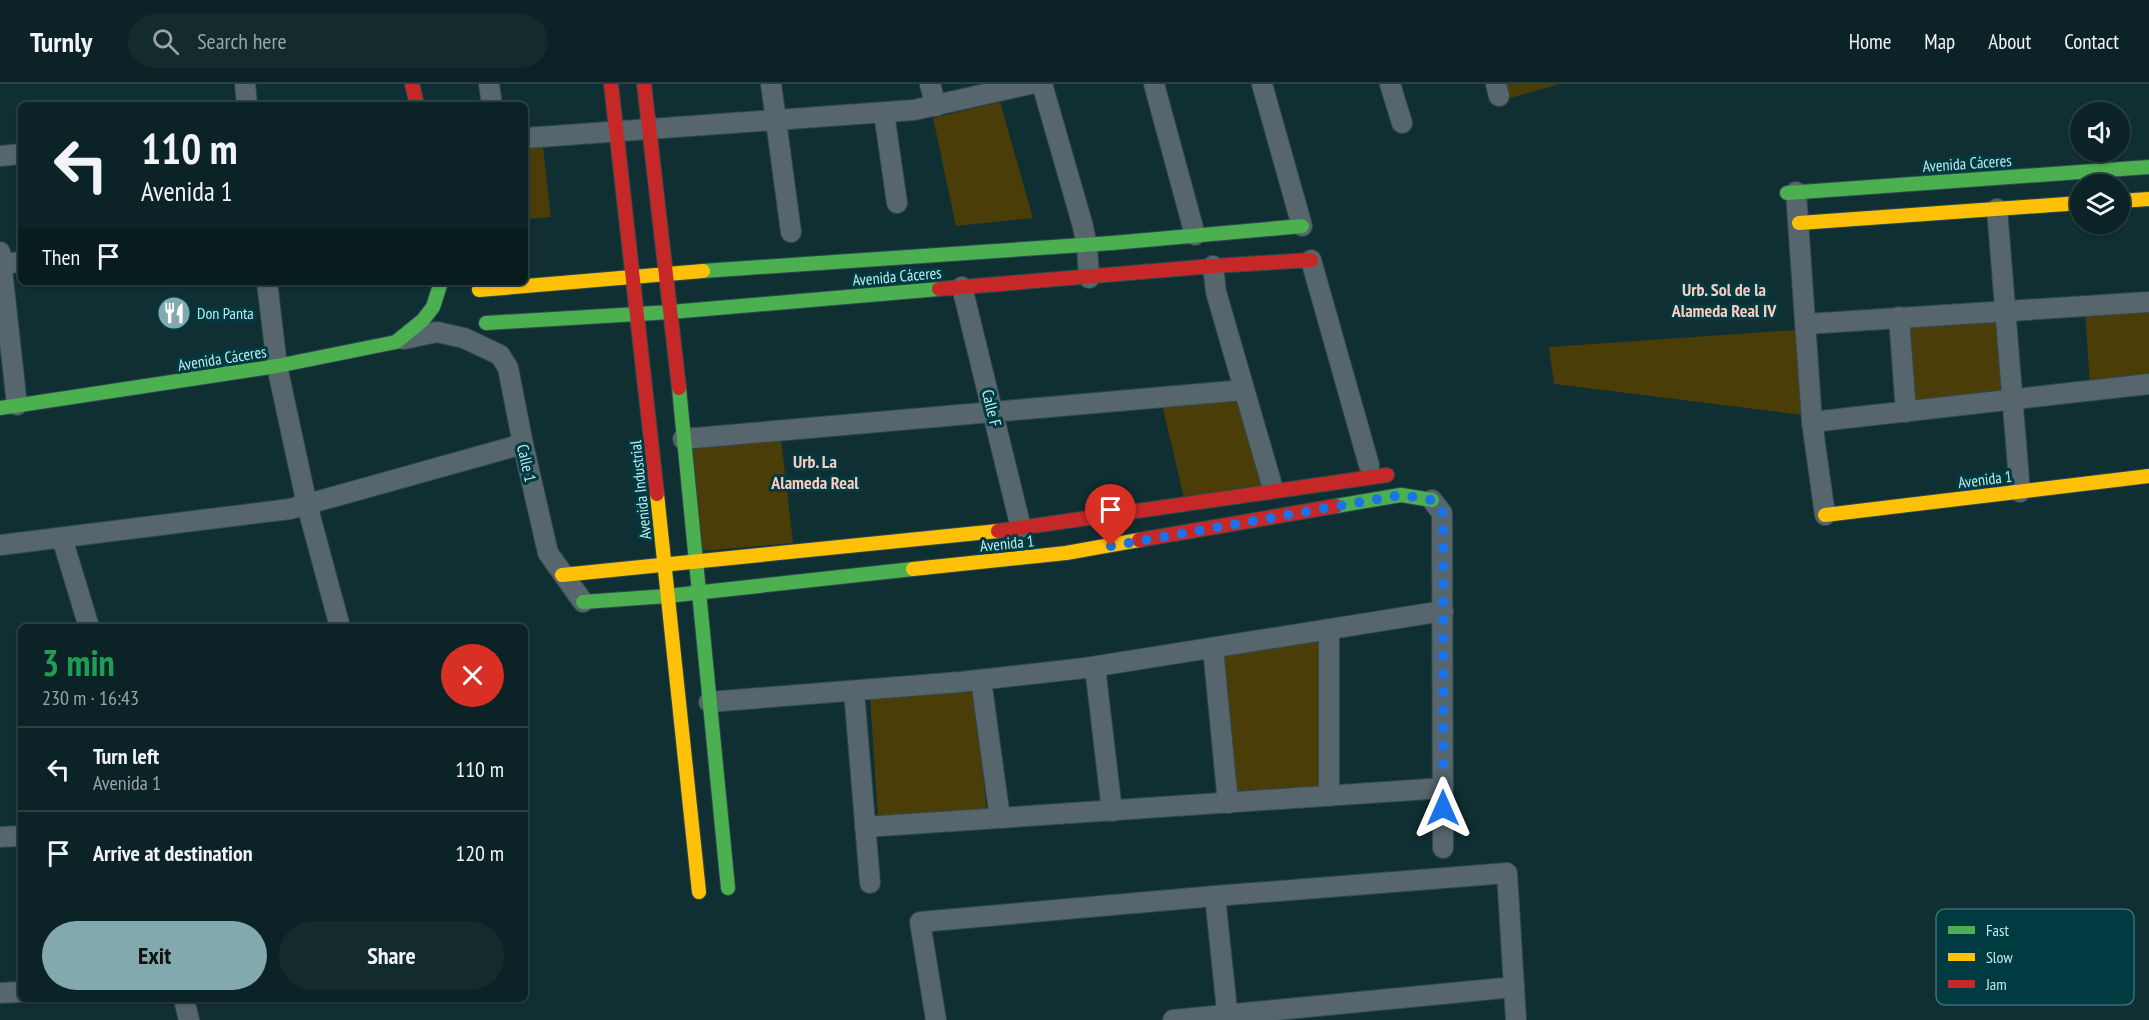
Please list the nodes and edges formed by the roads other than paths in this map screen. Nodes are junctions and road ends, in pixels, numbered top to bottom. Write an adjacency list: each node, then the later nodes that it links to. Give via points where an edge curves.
1 (245, 84): 13 (street)
2 (412, 84): 14 (street)
3 (489, 84): 15 (street)
4 (612, 84): 21 (street, Avenida Industrial)
5 (644, 84): 20 (street)
6 (771, 84): 18 (street)
7 (930, 84): 16 (street)
8 (1030, 84): 16 (street)
9 (1042, 84): 36 (street)
10 (1154, 84): 35 (street)
11 (1262, 84): 33 (street)
12 (1390, 84): 19 (street)
13 (247, 102)
14 (416, 102)
15 (492, 102)
16 (936, 106): 17 (street)
17 (884, 113): 18 (street); 29 (street)
18 (776, 120): 20 (street); 34 (street)
19 (1402, 123)
20 (650, 129): 21 (street); 40 (street)
21 (618, 132): 22 (street); 41 (street, Avenida Industrial)
22 (528, 138)
23 (18, 154): 24 (street)
24 (0, 156)
25 (2149, 167): 26 (street, Avenida Cáceres)
26 (1792, 192): 32 (street)
27 (2149, 199): 28 (street)
28 (2130, 200)
29 (897, 202)
30 (2070, 204): 31 (street)
31 (1997, 209): 32 (street); 48 (street)
32 (1799, 223): 53 (street)
33 (1302, 226): 35 (street, Avenida Cáceres)
34 (791, 232)
35 (1196, 235): 36 (street, Avenida Cáceres)
36 (1087, 245): 40 (street, Avenida Cáceres); 42 (street)
37 (7, 259): 60 (street)
38 (1311, 260): 39 (street, Avenida Cáceres); 66 (street)
39 (1213, 266): 42 (street, Avenida Cáceres); 58 (street, via 1216,291)
40 (666, 274): 41 (street, Avenida Cáceres); 49 (street)
41 (634, 276): 46 (street, Avenida Cáceres); 50 (street, Avenida Industrial)
42 (1089, 278): 45 (street, Avenida Cáceres)
43 (267, 285): 56 (street)
44 (440, 285): 55 (street, Avenida Cáceres, via 433,307 423,320)
45 (962, 287): 49 (street, Avenida Cáceres); 61 (street, Calle F)
46 (479, 290)
47 (2149, 302): 48 (street)
48 (2005, 310): 51 (street); 59 (street)
49 (670, 312): 50 (street, Avenida Cáceres); 64 (street)
50 (638, 314): 52 (street, Avenida Cáceres); 78 (street, Avenida Industrial)
51 (1899, 317): 53 (street); 62 (street)
52 (486, 323): 54 (street)
53 (1806, 324): 63 (street)
54 (464, 338): 55 (street, Calle 1, via 437,332); 65 (street, Calle 1, via 500,355 508,368)
55 (396, 342): 56 (street, Avenida Cáceres)
56 (277, 366): 60 (street, Avenida Cáceres); 72 (street)
57 (2149, 384): 59 (street)
58 (1244, 390): 61 (street); 69 (street)
59 (2013, 400): 62 (street); 70 (street)
60 (8, 406)
61 (993, 411): 64 (street); 74 (street, Calle F)
62 (1906, 412): 63 (street)
63 (1812, 422): 73 (street)
64 (683, 440): 77 (street)
65 (523, 444): 72 (street); 79 (street, Calle 1, via 548,553)
66 (1369, 465)
67 (1387, 475): 74 (street, Avenida 1)
68 (2149, 476): 70 (street, Avenida 1)
69 (1271, 482)
70 (2020, 492): 73 (street, Avenida 1)
71 (1432, 500): 80 (street, Avenida 1, via 1401,495 1066,553); 83 (street, via 1443,513)
72 (307, 506): 75 (street); 85 (street)
73 (1824, 515)
74 (1021, 528): 77 (street, Avenida 1)
75 (62, 538): 76 (street); 84 (street)
76 (0, 545)
77 (695, 562): 78 (street, Avenida 1); 80 (street)
78 (664, 565): 79 (street, Avenida 1); 81 (street, Avenida Industrial)
79 (562, 575): 82 (street, Calle 1)
80 (698, 592): 81 (street, Avenida 1); 91 (street)
81 (668, 596): 82 (street, Avenida 1); 103 (street, Avenida Industrial)
82 (583, 602)
83 (1443, 611): 86 (street); 92 (street)
84 (88, 624)
85 (339, 624)
86 (1329, 629): 87 (street); 93 (street)
87 (1213, 648): 88 (street); 94 (street)
88 (1095, 667): 89 (street); 95 (street)
89 (981, 680): 90 (street); 96 (street)
90 (854, 691): 91 (street); 97 (street)
91 (709, 702): 102 (street)
92 (1443, 788): 93 (street); 100 (street)
93 (1329, 796): 94 (street)
94 (1228, 802): 95 (street)
95 (1112, 811): 96 (street)
96 (1000, 818): 97 (street)
97 (865, 827): 101 (street)
98 (18, 836): 99 (street)
99 (0, 837)
100 (1443, 848)
101 (870, 883)
102 (728, 888)
103 (699, 892)
104 (1215, 896): 105 (street, via 1507,873); 109 (street); 111 (street, via 920,922)
105 (1514, 987): 109 (street); 113 (street)
106 (18, 992): 107 (street)
107 (0, 993)
108 (185, 1002): 110 (street)
109 (1228, 1017): 112 (street)
110 (189, 1020)
111 (936, 1020)
112 (1173, 1020)
113 (1516, 1020)

